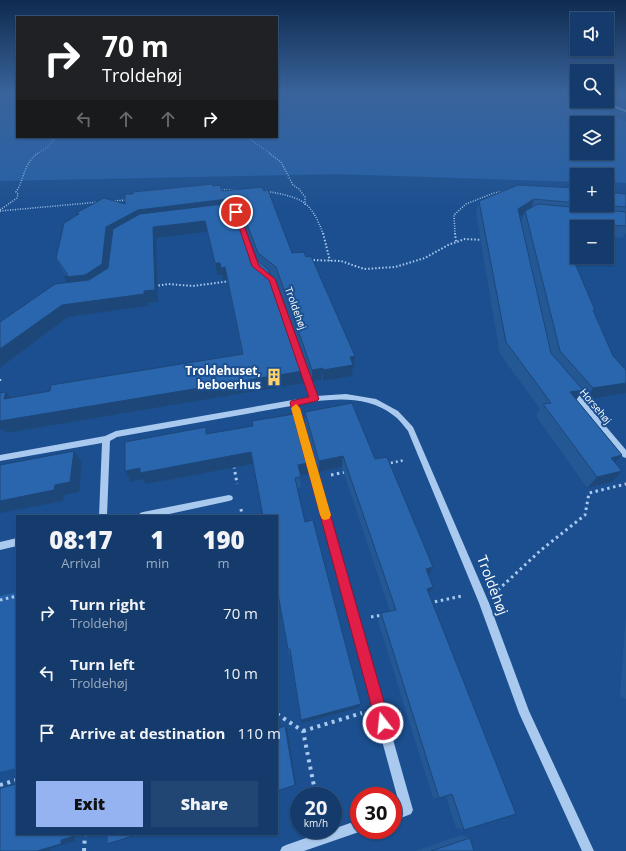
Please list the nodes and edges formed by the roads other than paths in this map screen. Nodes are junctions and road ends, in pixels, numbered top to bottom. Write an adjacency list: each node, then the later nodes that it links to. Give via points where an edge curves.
1 (221, 214): 3 (street, Troldehøj, via 236,212 256,266 272,279)
2 (569, 389): 6 (street, Horsehøj)
3 (314, 399): 4 (street, Troldehøj); 18 (street, Troldehøj, via 346,396 374,401 396,413 411,430 480,591 524,713)
4 (294, 403): 5 (street, Troldehøj, via 116,434); 13 (street)
5 (106, 439): 7 (street, Troldehøj); 9 (street)
6 (626, 455)
7 (0, 458)
8 (229, 498): 10 (street)
9 (103, 515)
10 (148, 515)
11 (16, 542): 12 (street)
12 (0, 546)
13 (401, 787)
14 (402, 792): 15 (street, via 407,810)
15 (402, 812)
16 (350, 829): 17 (street)
17 (286, 851)
18 (588, 851)

